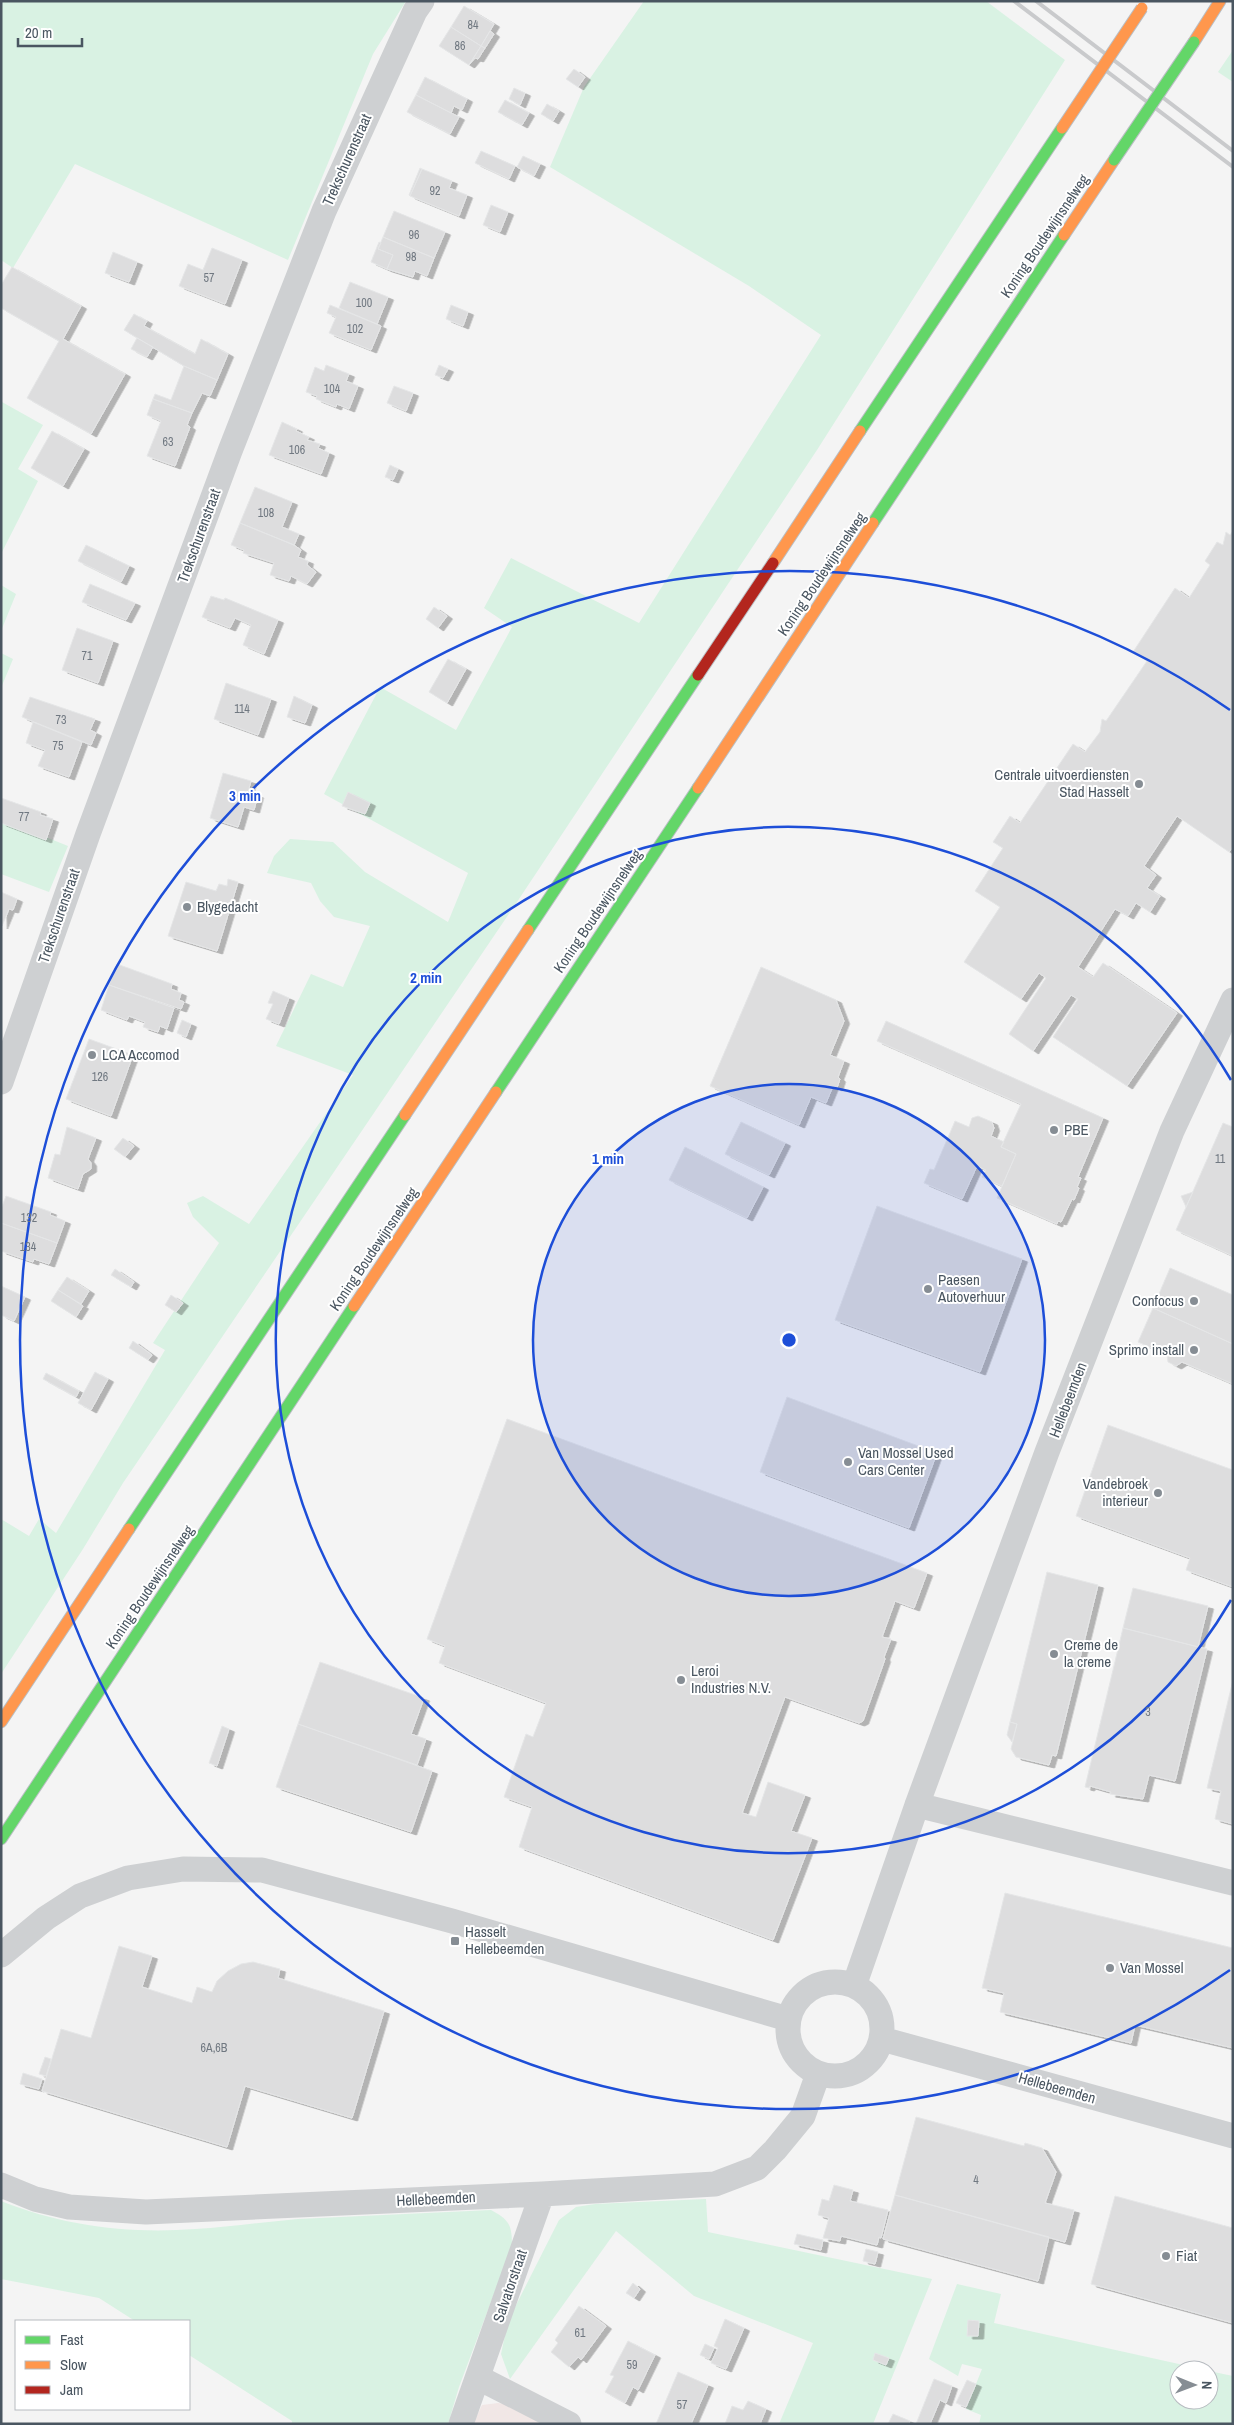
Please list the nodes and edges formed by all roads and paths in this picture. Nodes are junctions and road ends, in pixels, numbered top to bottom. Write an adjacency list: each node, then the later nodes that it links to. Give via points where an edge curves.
1 (422, 1): 5 (street, Trekschurenstraat, via 305,258 92,824)
2 (1220, 1): 8 (highway, Koning Boudewijnsnelweg, bridge)
3 (1144, 5): 6 (highway, bridge)
4 (1233, 1000): 7 (street, Hellebeemden, via 1172,1132 1047,1452)
5 (1, 1082)
6 (1, 1722)
7 (917, 1805): 9 (street); 11 (street, Hellebeemden)
8 (1, 1839)
9 (1233, 1883)
10 (1, 1955): 12 (street, via 46,1918 80,1896 128,1878 183,1870 262,1870)
11 (854, 1986): 12 (street, via 834,1982 813,1987 797,2000); 13 (street, via 867,1994 877,2007 882,2022)
12 (788, 2019): 14 (street, via 789,2041 799,2061)
13 (882, 2038): 14 (street, via 874,2058 858,2071 838,2077); 15 (street, Hellebeemden)
14 (818, 2074): 17 (street, Hellebeemden, via 804,2116 757,2168 715,2184)
15 (1233, 2136)
16 (1, 2185): 17 (street, Hellebeemden, via 35,2200 69,2207 146,2212)
17 (542, 2194): 18 (street, Salvatorstraat)
18 (479, 2378): 19 (street, Salvatorstraat); 20 (street)
19 (461, 2424)
20 (569, 2424)

